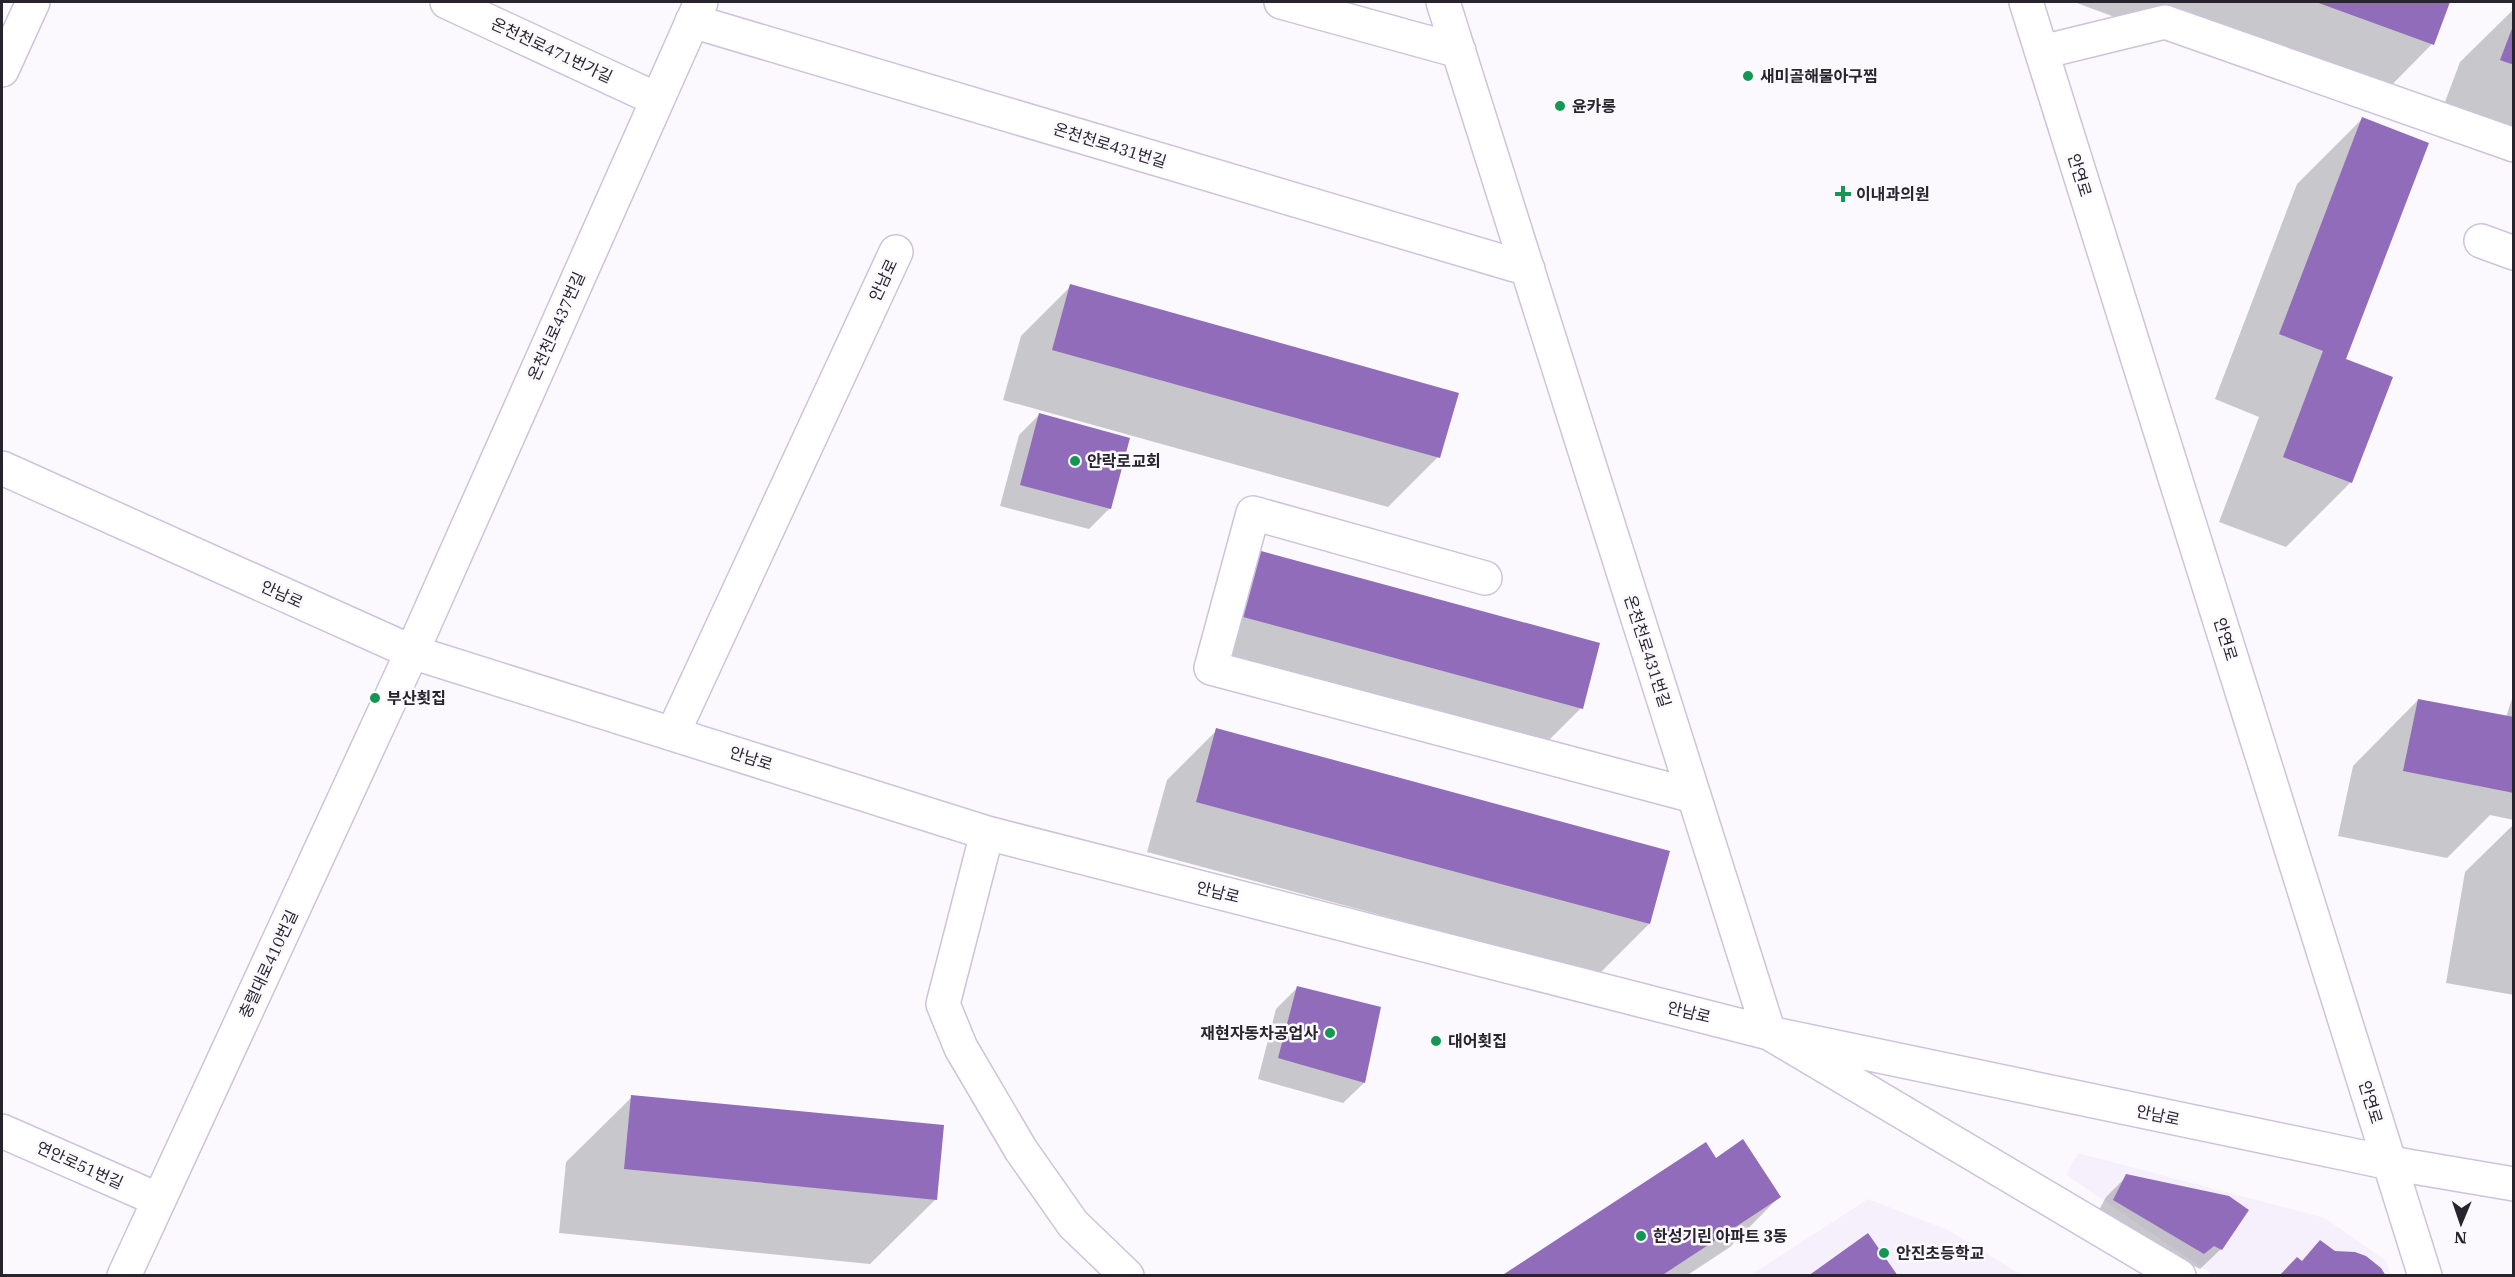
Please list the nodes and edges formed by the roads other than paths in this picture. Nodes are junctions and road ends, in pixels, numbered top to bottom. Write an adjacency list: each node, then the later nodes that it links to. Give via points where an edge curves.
1 (33, 2): 9 (street)
2 (447, 2): 10 (street, 온천천로471번가길)
3 (1281, 2): 7 (street)
4 (1443, 2): 7 (street, 온천천로431번길)
5 (2026, 2): 8 (street, 안연로)
6 (696, 11): 10 (street, 온천천로437번길); 15 (street, 온천천로431번길)
7 (1459, 51): 15 (street, 온천천로431번길)
8 (2042, 52): 11 (street, via 2165,22); 24 (street, 안연로)
9 (2, 70)
10 (656, 99): 18 (street, 온천천로437번길)
11 (2514, 145)
12 (2481, 241): 14 (street)
13 (896, 252): 19 (street, 안남로)
14 (2514, 253)
15 (1528, 269): 20 (street, 온천천로431번길)
16 (2, 468): 18 (street, 안남로)
17 (1485, 578): 20 (street, via 1252,513 1211,668)
18 (412, 652): 19 (street, 안남로); 26 (street, 충렬대로410번길)
19 (673, 733): 21 (street, 안남로)
20 (1694, 795): 22 (street, 온천천로431번길)
21 (987, 833): 22 (street, 안남로); 28 (street, via 943,1004 961,1048 1021,1150 1073,1224)
22 (1769, 1033): 24 (street, 안남로); 29 (street, 안남로)
23 (2, 1131): 26 (street, 연안로51번길)
24 (2390, 1163): 25 (street, 안남로); 30 (street, 안연로)
25 (2514, 1184)
26 (159, 1200): 27 (street, 충렬대로410번길)
27 (124, 1275)
28 (1127, 1275)
29 (2179, 1275)
30 (2425, 1275)

